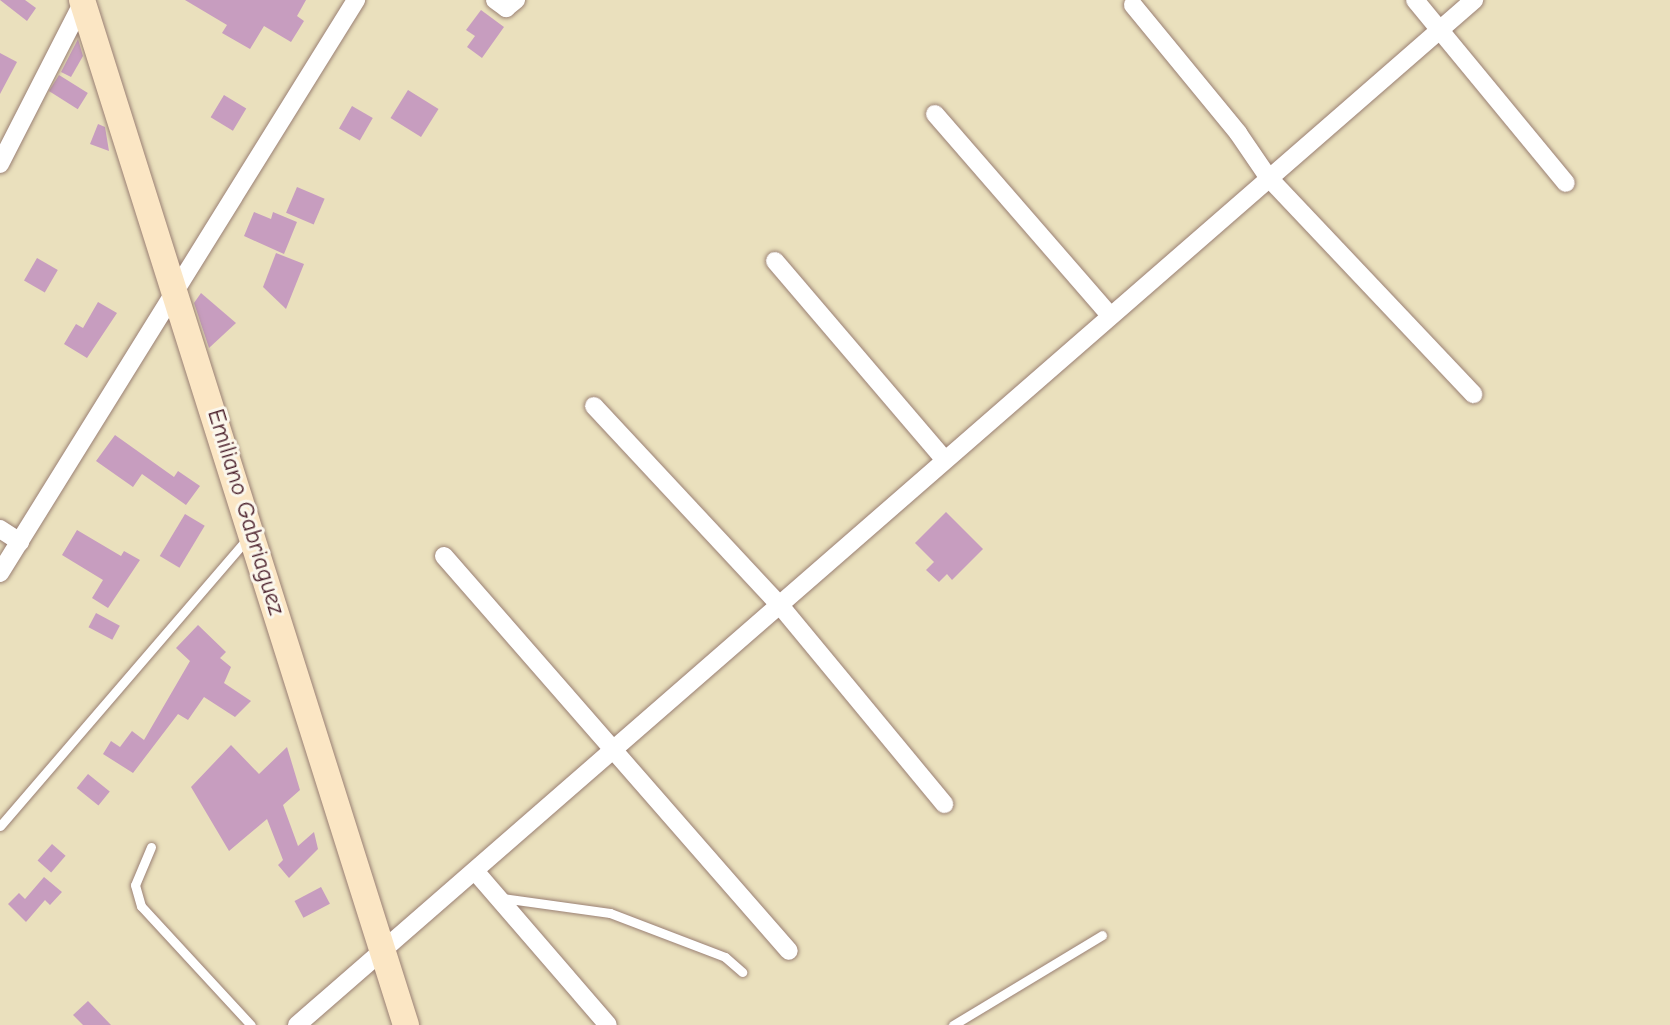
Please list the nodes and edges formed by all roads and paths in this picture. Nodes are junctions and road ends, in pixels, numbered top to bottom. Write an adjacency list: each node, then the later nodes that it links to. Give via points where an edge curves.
1 (356, 0): 14 (street)
2 (495, 0): 3 (street, via 506,8)
3 (516, 0)
4 (1415, 0): 8 (street)
5 (1474, 0): 8 (street)
6 (83, 1): 10 (street); 14 (main road, Emiliano Gabriaguez)
7 (1133, 5): 11 (street)
8 (1439, 27): 11 (street); 12 (street)
9 (935, 114): 15 (street)
10 (0, 164)
11 (1268, 177): 15 (street); 16 (street)
12 (1566, 183)
13 (775, 261): 18 (street)
14 (177, 291): 20 (main road, Emiliano Gabriaguez); 21 (street)
15 (1109, 314): 18 (street)
16 (1473, 394)
17 (594, 406): 24 (street)
18 (943, 458): 24 (street)
19 (0, 529): 21 (street)
20 (252, 533): 27 (lane); 32 (main road, Emiliano Gabriaguez)
21 (20, 542): 23 (street)
22 (444, 556): 25 (street)
23 (0, 573)
24 (778, 603): 25 (street); 26 (street)
25 (615, 748): 29 (street); 33 (street)
26 (944, 804)
27 (0, 826)
28 (151, 847): 35 (lane, via 135,885 141,906)
29 (475, 871): 30 (street); 32 (street)
30 (498, 898): 34 (lane, via 610,913 725,957); 38 (street)
31 (1102, 935): 39 (lane)
32 (383, 951): 36 (street); 37 (main road, Emiliano Gabriaguez)
33 (789, 951)
34 (742, 972)
35 (251, 1025)
36 (297, 1025)
37 (406, 1025)
38 (608, 1025)
39 (953, 1025)

